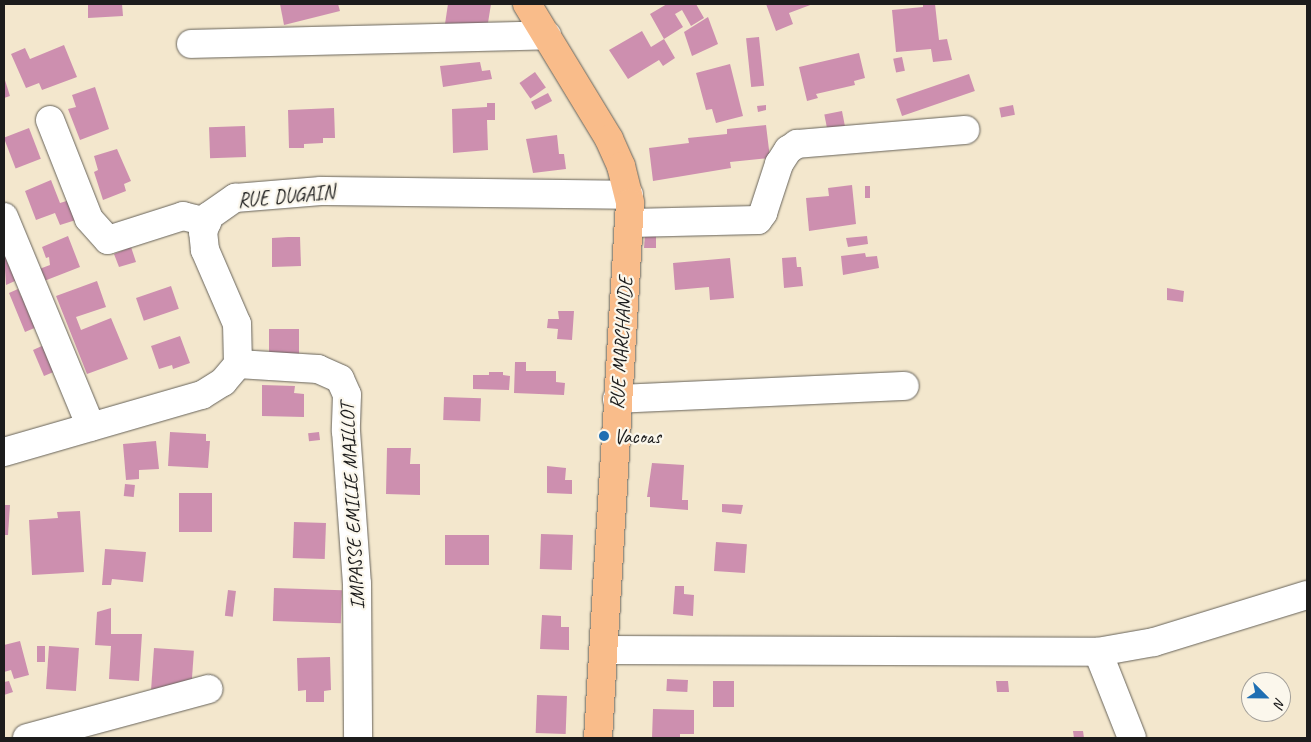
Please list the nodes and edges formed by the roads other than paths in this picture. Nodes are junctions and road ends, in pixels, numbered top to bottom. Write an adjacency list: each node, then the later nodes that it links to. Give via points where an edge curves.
1 (527, 4): 2 (main road, RUE MARCHANDE)
2 (547, 35): 3 (street); 6 (main road, RUE MARCHANDE, via 609,138)
3 (191, 44)
4 (50, 120): 8 (street, via 90,219 108,240 183,216)
5 (965, 130): 9 (street, via 797,144 788,150 779,164 758,220)
6 (629, 195): 8 (street, RUE DUGAIN, via 321,191 235,198 218,208); 9 (main road, RUE MARCHANDE)
7 (4, 217): 13 (street)
8 (207, 222): 10 (street, via 203,232 205,250 237,324)
9 (630, 223): 12 (main road, RUE MARCHANDE)
10 (238, 364): 13 (street, via 223,382 202,395); 20 (street, IMPASSE EMILIE MAILLOT, via 318,369 340,380 347,395 346,431 358,584)
11 (905, 386): 12 (street)
12 (617, 399): 16 (main road, RUE MARCHANDE)
13 (91, 427): 14 (street)
14 (4, 452)
15 (1307, 595): 17 (street, via 1154,642)
16 (604, 650): 17 (street); 21 (main road, RUE MARCHANDE)
17 (1098, 652): 22 (street)
18 (209, 689): 19 (street)
19 (27, 738)
20 (358, 738)
21 (598, 738)
22 (1132, 738)

